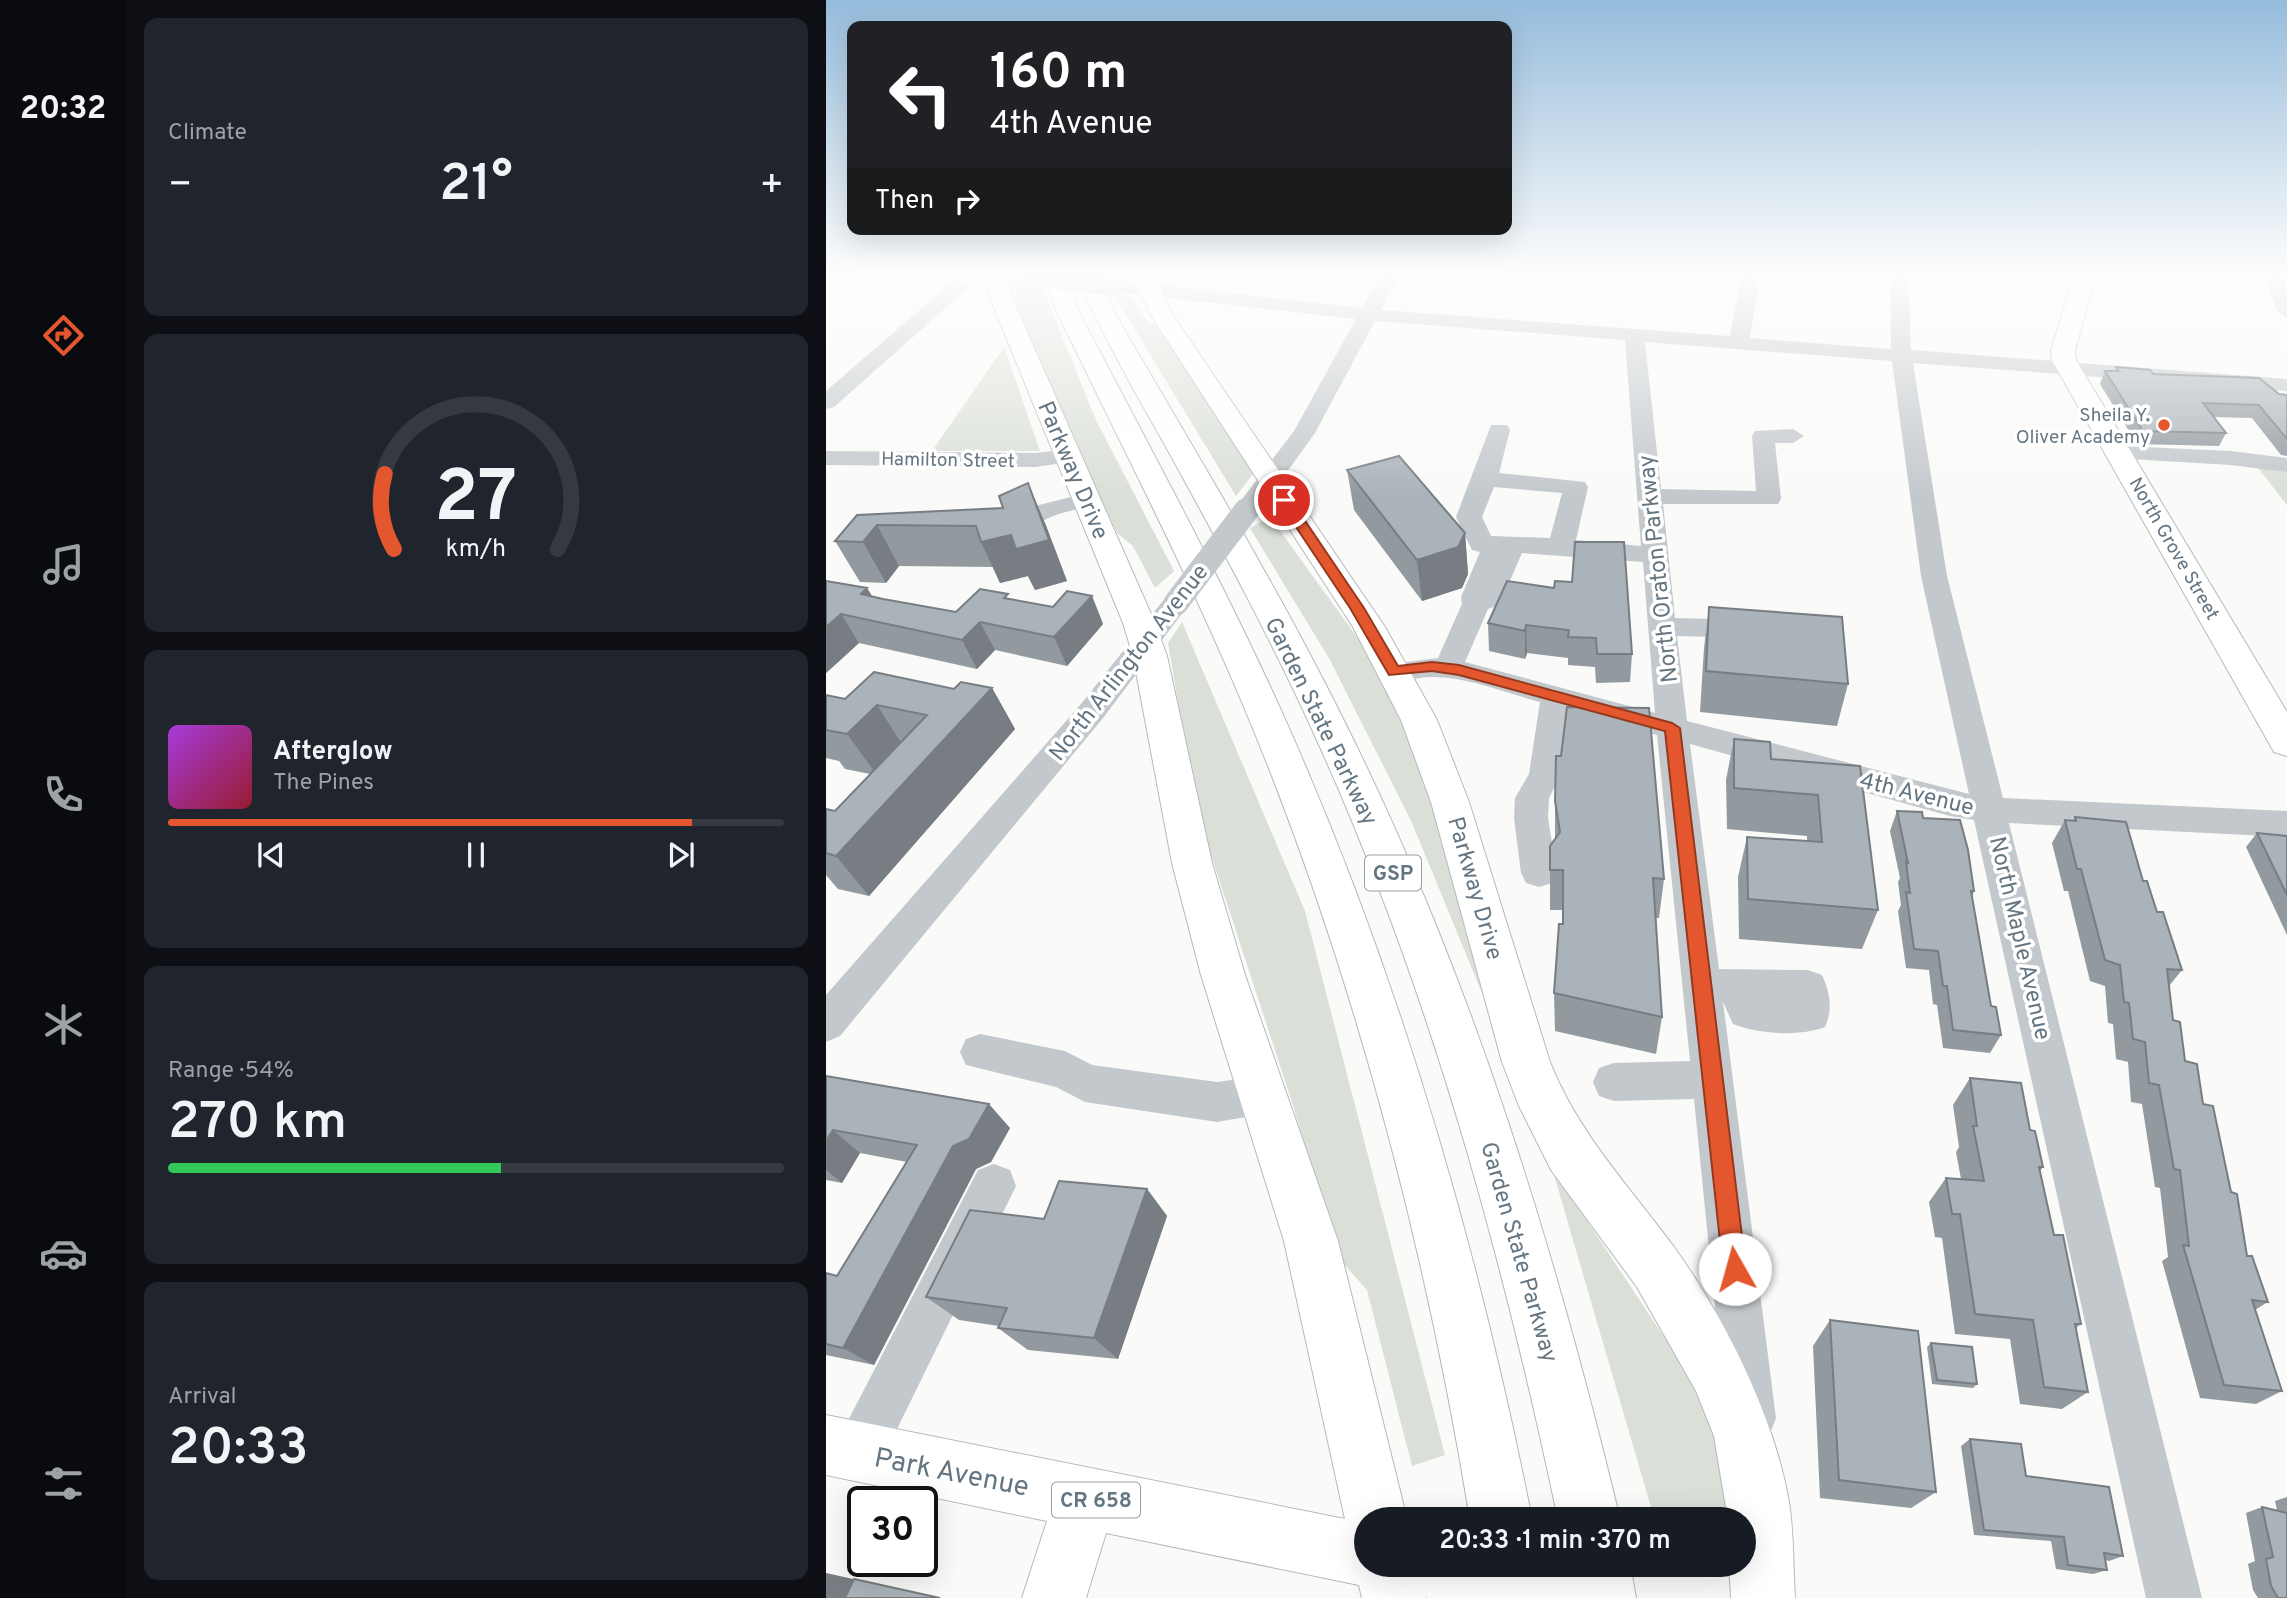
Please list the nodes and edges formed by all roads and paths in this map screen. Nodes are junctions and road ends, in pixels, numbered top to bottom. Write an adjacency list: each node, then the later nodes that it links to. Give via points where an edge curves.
1 (888, 348): 14 (street)
2 (1022, 348): 18 (main road, Parkway Drive)
3 (1085, 348): 50 (main road, Garden State Parkway / GSP, via 1236,649 1326,865 1370,994 1443,1250 1469,1355)
4 (1122, 348): 51 (main road, Garden State Parkway / GSP, via 1313,695 1398,884 1459,1050 1528,1270)
5 (1183, 348): 22 (main road, Parkway Drive)
6 (1352, 348): 22 (street, North Arlington Avenue, via 1304,433)
7 (1635, 348): 23 (street, North Oraton Parkway)
8 (1814, 348): 11 (street)
9 (1901, 348): 11 (street, North Maple Avenue)
10 (2064, 348): 12 (main road)
11 (1901, 354): 12 (street); 37 (street, North Maple Avenue, via 1934,576)
12 (2068, 366): 13 (street); 17 (main road, North Grove Street)
13 (2287, 385)
14 (826, 402)
15 (1499, 430): 21 (street)
16 (1793, 436): 23 (street, via 1763,436 1769,499)
17 (2121, 453): 20 (street); 36 (main road, North Grove Street)
18 (1069, 456): 19 (street, Hamilton Street, via 1035,460); 24 (main road, Parkway Drive)
19 (826, 458)
20 (2287, 465)
21 (1485, 479): 26 (street, via 1469,517 1481,544); 27 (street, via 1576,486)
22 (1271, 480): 31 (street, North Arlington Avenue, bridge); 33 (main road, Parkway Drive)
23 (1650, 496): 28 (street, North Oraton Parkway)
24 (1087, 500): 25 (street, via 1044,511); 31 (main road, Parkway Drive)
25 (982, 542)
26 (1504, 545): 27 (street); 32 (street, via 1488,599 1476,604)
27 (1561, 547): 28 (street)
28 (1655, 555): 29 (street, North Oraton Parkway)
29 (1662, 627): 30 (street); 35 (street, North Oraton Parkway)
30 (1782, 630)
31 (1146, 643): 40 (street, North Arlington Avenue); 44 (main road, Parkway Drive, via 1192,863)
32 (1448, 668): 33 (street, 4th Avenue); 34 (street, 4th Avenue)
33 (1394, 672): 48 (main road, Parkway Drive, via 1444,783 1543,1106 1569,1153 1631,1232 1698,1338 1744,1436)
34 (1556, 696): 35 (street, 4th Avenue); 39 (street, via 1545,774 1532,798)
35 (1672, 728): 37 (street, 4th Avenue, via 1950,804); 42 (street, North Oraton Parkway, via 1722,985)
36 (2287, 743)
37 (1991, 810): 38 (street, 4th Avenue); 61 (street, North Maple Avenue)
38 (2287, 824)
39 (1539, 873)
40 (826, 1024)
41 (980, 1052): 44 (street, via 1065,1070 1085,1083 1217,1102)
42 (1712, 1079): 43 (street); 48 (street, North Oraton Parkway)
43 (1614, 1082)
44 (1263, 1095): 49 (main road, Parkway Drive, via 1311,1241)
45 (994, 1186): 46 (street)
46 (843, 1449): 47 (main road, Park Avenue / CR 658)
47 (1085, 1498): 52 (main road, Park Avenue / CR 658); 56 (main road)
48 (1758, 1504): 60 (main road, North Oraton Parkway)
49 (1373, 1507)
50 (1498, 1507)
51 (1586, 1507)
52 (1354, 1552)
53 (1427, 1577): 58 (main road, bridge)
54 (1510, 1577): 57 (main road)
55 (1600, 1577): 59 (main road)
56 (1054, 1598)
57 (1514, 1598)
58 (1570, 1598)
59 (1604, 1598)
60 (1763, 1598)
61 (2174, 1598)

